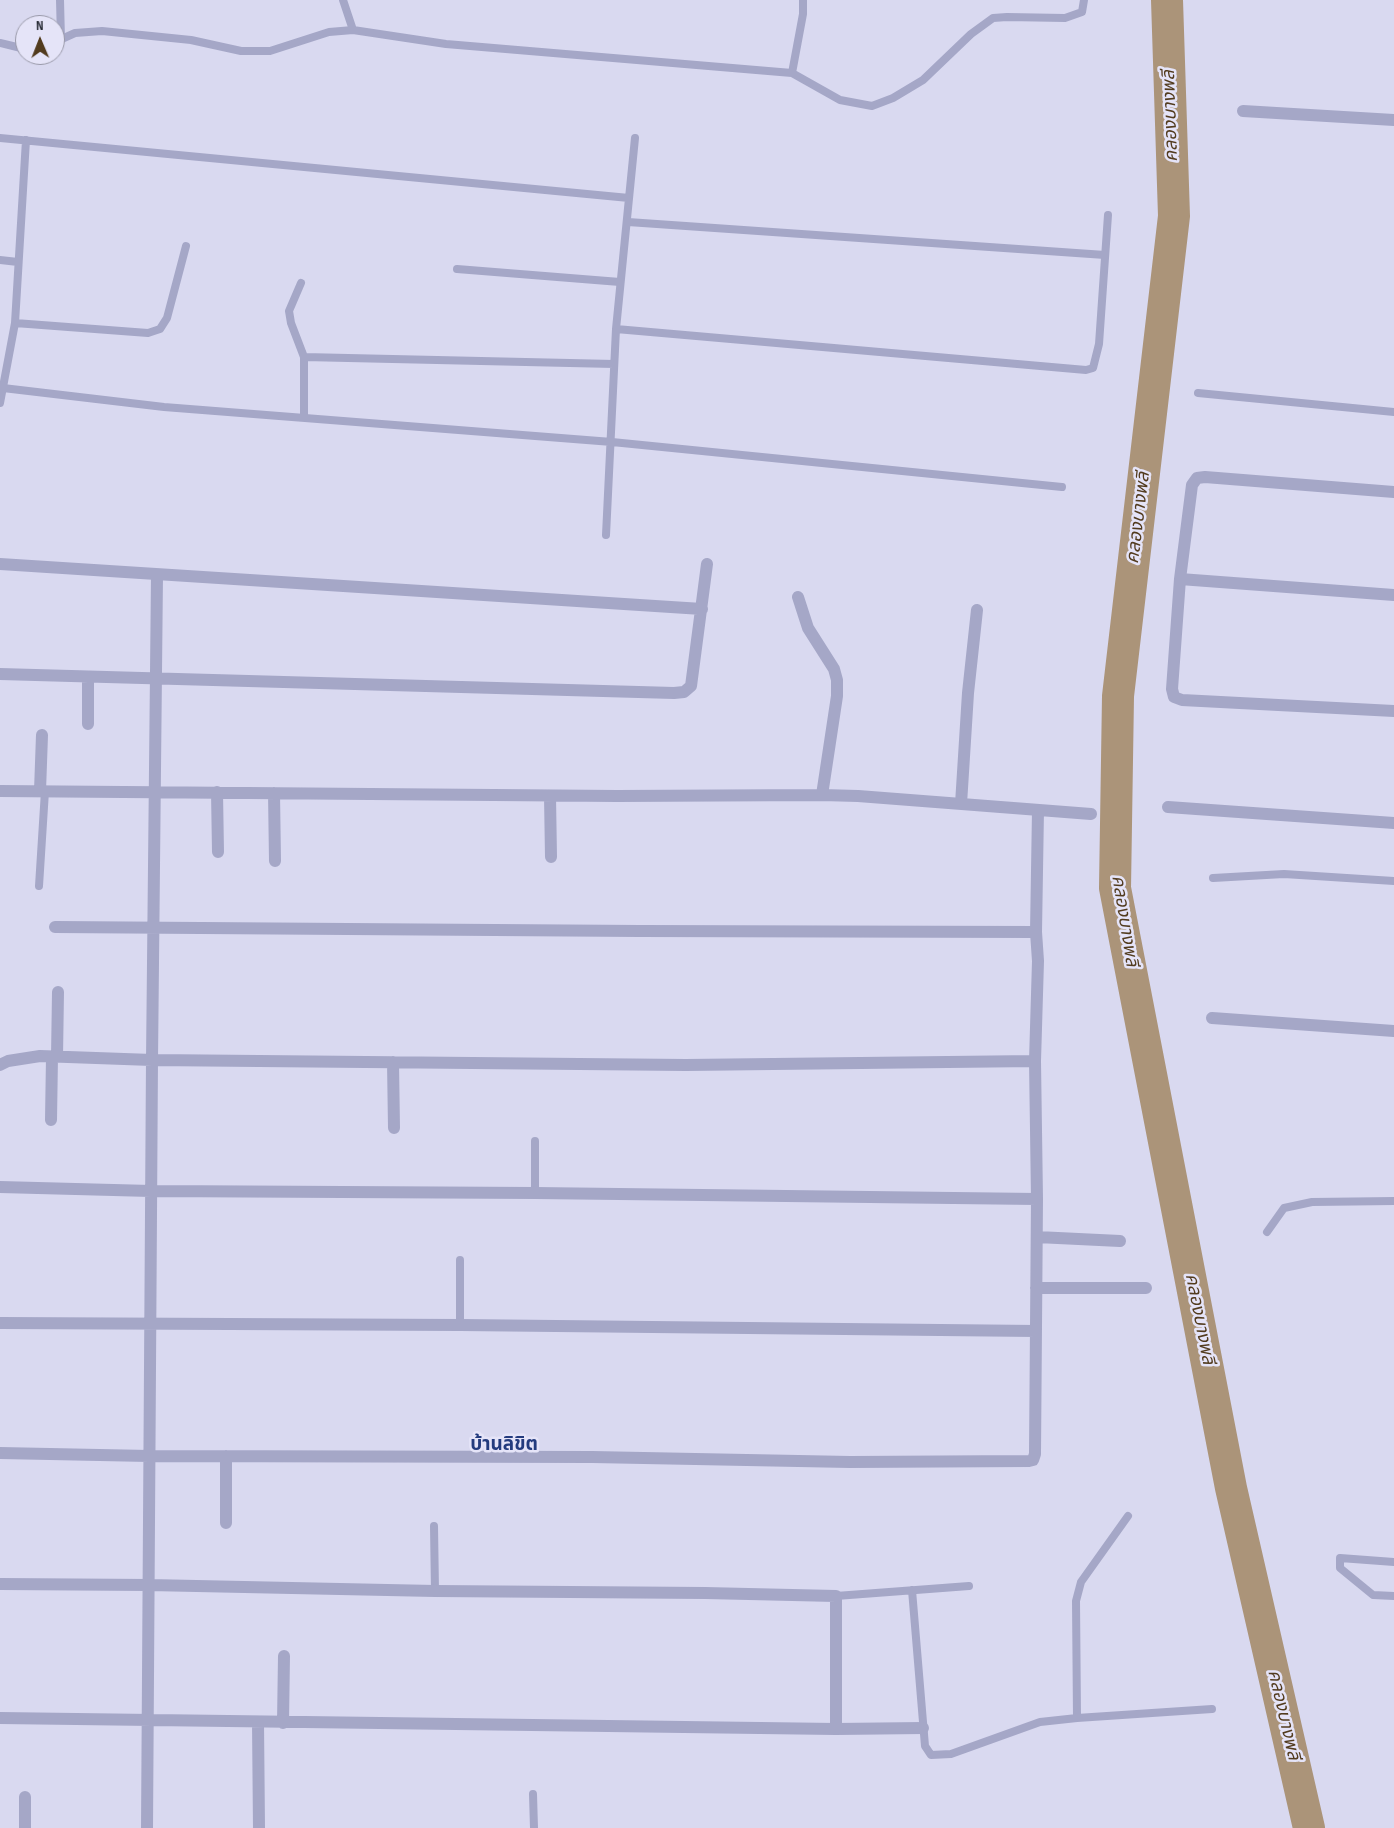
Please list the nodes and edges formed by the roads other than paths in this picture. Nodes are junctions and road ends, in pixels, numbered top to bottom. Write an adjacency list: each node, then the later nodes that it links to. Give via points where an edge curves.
1 (60, 0): 5 (lane)
2 (343, 0): 6 (lane)
3 (803, 0): 10 (lane)
4 (1084, 0): 10 (lane, via 1082,12 1066,18 993,18 971,34 924,80 872,106 840,100)
5 (59, 15)
6 (353, 30): 7 (lane, via 329,32 270,51 241,51 191,40 102,32 75,33); 10 (lane, via 446,44)
7 (65, 38)
8 (0, 43): 9 (lane)
9 (15, 47)
10 (792, 73)
11 (1243, 111): 12 (street)
12 (1394, 120)
13 (0, 138): 15 (lane)
14 (635, 138): 16 (lane)
15 (26, 140): 16 (lane); 22 (lane)
16 (629, 198): 18 (lane)
17 (1108, 215): 20 (lane)
18 (628, 222): 20 (lane); 24 (lane)
19 (186, 246): 26 (lane, via 167,318 160,329 148,333)
20 (1105, 255): 27 (lane, via 1099,344 1093,368 1086,370)
21 (0, 260): 22 (lane)
22 (18, 262): 26 (lane)
23 (457, 268): 24 (lane)
24 (620, 282): 27 (lane)
25 (301, 283): 28 (lane, via 289,311)
26 (15, 322): 30 (lane)
27 (616, 329): 29 (lane)
28 (304, 357): 29 (lane); 34 (lane)
29 (614, 364): 35 (lane)
30 (3, 388): 32 (lane); 34 (lane, via 164,407)
31 (1198, 393): 33 (lane)
32 (0, 403)
33 (1394, 412)
34 (304, 418): 35 (lane)
35 (612, 442): 36 (lane); 38 (lane)
36 (1062, 488)
37 (1394, 492): 42 (street, via 1197,478 1192,485)
38 (606, 535)
39 (0, 564): 41 (street)
40 (708, 564): 45 (street)
41 (157, 574): 45 (street); 49 (street)
42 (1180, 579): 43 (street); 50 (street, via 1174,697)
43 (1394, 596)
44 (798, 597): 58 (street, via 808,628 834,669 837,680)
45 (702, 609): 49 (street, via 691,686 684,692)
46 (977, 610): 60 (street)
47 (0, 674): 48 (street)
48 (88, 677): 49 (street); 51 (street)
49 (156, 678): 55 (street)
50 (1394, 711)
51 (88, 724)
52 (42, 735): 54 (street)
53 (0, 790): 54 (street)
54 (42, 791): 55 (street); 70 (lane)
55 (154, 792): 56 (street); 72 (street)
56 (217, 792): 57 (street); 65 (street)
57 (274, 793): 59 (street); 67 (street)
58 (822, 795): 59 (street); 60 (street)
59 (550, 796): 66 (street)
60 (960, 804): 62 (street)
61 (1168, 807): 64 (street)
62 (1038, 810): 63 (street); 73 (street)
63 (1091, 814)
64 (1394, 823)
65 (218, 852)
66 (551, 857)
67 (275, 861)
68 (1212, 878): 69 (lane, via 1284,874)
69 (1394, 881)
70 (39, 886)
71 (55, 926): 72 (street)
72 (153, 927): 73 (street); 78 (street)
73 (1036, 932): 79 (street)
74 (58, 992): 77 (street)
75 (1212, 1018): 76 (street)
76 (1394, 1031)
77 (55, 1057): 78 (street); 81 (street, via 23,1058); 82 (street)
78 (152, 1060): 80 (street); 86 (street)
79 (1035, 1061): 80 (street); 88 (street)
80 (393, 1062): 83 (street)
81 (0, 1065)
82 (51, 1120)
83 (394, 1128)
84 (535, 1141): 87 (lane)
85 (0, 1186): 86 (street)
86 (150, 1191): 87 (street); 97 (street)
87 (535, 1193): 88 (street)
88 (1038, 1199): 91 (street)
89 (1394, 1202): 90 (lane, via 1312,1202 1284,1208)
90 (1267, 1232)
91 (1037, 1237): 92 (street); 94 (street)
92 (1120, 1241)
93 (460, 1260): 98 (lane)
94 (1036, 1288): 95 (street); 99 (street)
95 (1146, 1288)
96 (0, 1323): 97 (street)
97 (150, 1324): 98 (street); 101 (street)
98 (460, 1325): 99 (street)
99 (1036, 1331): 102 (street, via 1035,1454 1029,1462)
100 (0, 1453): 101 (street)
101 (150, 1456): 102 (street); 108 (street)
102 (226, 1456): 104 (street)
103 (1128, 1516): 117 (lane, via 1081,1582 1076,1601)
104 (226, 1523)
105 (434, 1526): 111 (lane)
106 (1394, 1562): 113 (lane, via 1340,1558 1340,1568 1374,1595)
107 (0, 1584): 108 (street)
108 (149, 1585): 111 (street); 118 (street)
109 (969, 1586): 110 (lane)
110 (912, 1590): 112 (lane); 121 (lane)
111 (435, 1591): 112 (street)
112 (836, 1596): 122 (street)
113 (1394, 1596)
114 (284, 1656): 120 (street)
115 (1212, 1709): 117 (lane)
116 (0, 1718): 118 (street)
117 (1077, 1718): 121 (lane, via 1040,1722 940,1756 931,1754 924,1746)
118 (148, 1719): 119 (street); 126 (street)
119 (258, 1722): 120 (street); 127 (street)
120 (283, 1722): 122 (street)
121 (923, 1728): 122 (street)
122 (836, 1729)
123 (533, 1794): 128 (lane)
124 (25, 1798): 125 (street)
125 (25, 1828)
126 (147, 1828)
127 (259, 1828)
128 (534, 1828)

